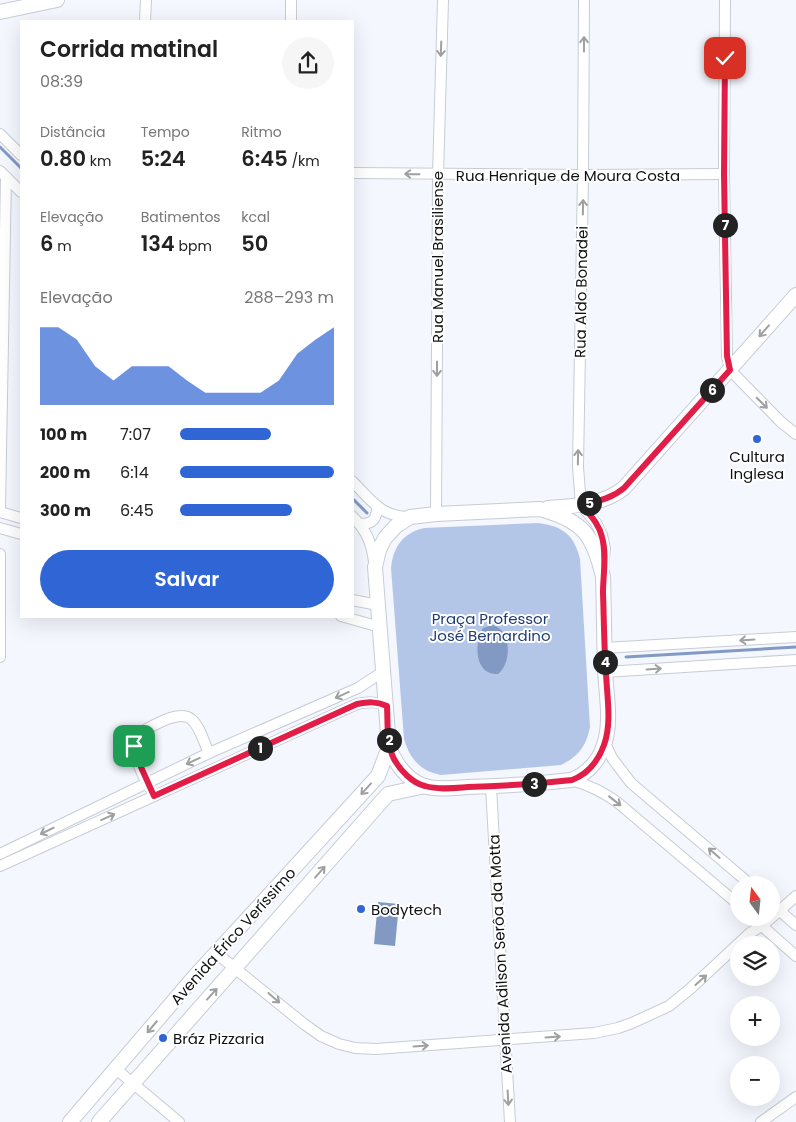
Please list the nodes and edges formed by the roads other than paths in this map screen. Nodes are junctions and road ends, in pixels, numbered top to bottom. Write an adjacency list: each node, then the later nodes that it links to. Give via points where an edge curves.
1 (57, 0): 7 (main road)
2 (146, 0): 8 (street)
3 (292, 0): 9 (street)
4 (443, 0): 15 (street, Rua Manuel Brasiliense, one-way to 15)
5 (584, 0): 16 (street, Rua Aldo Bonadei, one-way to 5)
6 (725, 0): 14 (street)
7 (0, 12)
8 (145, 20)
9 (291, 20)
10 (0, 134): 11 (street)
11 (20, 154)
12 (354, 173): 15 (street, Rua Henrique de Moura Costa, one-way to 12)
13 (3, 174): 17 (street); 24 (street)
14 (724, 174): 16 (street, Rua Henrique de Moura Costa); 19 (street, via 727,356)
15 (438, 175): 16 (street, Rua Henrique de Moura Costa); 27 (street, Rua Manuel Brasiliense, one-way to 27)
16 (583, 175): 22 (street, Rua Aldo Bonadei, one-way to 16, via 578,467)
17 (20, 191)
18 (796, 295): 19 (main road, one-way to 19)
19 (730, 370): 20 (street, one-way to 20); 22 (main road, via 624,488 616,495)
20 (796, 434)
21 (354, 483): 23 (street)
22 (582, 505): 25 (main road); 36 (street, via 602,534)
23 (377, 506): 28 (street, via 392,516); 31 (street, via 374,521)
24 (0, 508)
25 (540, 509): 27 (main road); 36 (main road, via 580,526 594,546)
26 (0, 512): 29 (street)
27 (436, 514): 28 (main road)
28 (410, 517): 35 (main road, via 384,538)
29 (20, 518)
30 (354, 518): 31 (street)
31 (360, 524): 35 (street, via 372,543)
32 (0, 528): 33 (street)
33 (20, 534)
34 (0, 554): 43 (street)
35 (375, 568): 38 (main road)
36 (603, 577): 42 (main road)
37 (354, 600): 38 (street)
38 (378, 605): 40 (main road)
39 (348, 618): 40 (street)
40 (380, 627): 45 (main road)
41 (796, 637): 42 (street, one-way to 42)
42 (604, 648): 46 (main road)
43 (0, 657)
44 (796, 660): 46 (street, one-way to 44)
45 (384, 670): 47 (main road); 50 (street, one-way to 50, via 358,688)
46 (606, 672): 48 (main road, via 608,720)
47 (387, 706): 49 (main road); 55 (street, via 370,701 357,704)
48 (605, 744): 51 (main road, via 592,767); 58 (street, one-way to 48, via 632,783)
49 (389, 747): 53 (main road, via 401,769 414,781); 64 (main road, Avenida Érico Veríssimo, one-way to 64, via 378,776)
50 (209, 753): 52 (street, one-way to 52); 52 (street, via 196,725 185,715 177,715 141,732 134,746)
51 (572, 780): 54 (main road); 60 (street, one-way to 60, via 589,785 617,802)
52 (147, 783): 55 (street); 56 (street, one-way to 56)
53 (426, 786): 54 (main road); 66 (main road, Avenida Érico Veríssimo, one-way to 53, via 388,794)
54 (491, 787): 67 (street, Avenida Adilson Serôa da Motta)
55 (154, 796): 57 (street, one-way to 55)
56 (0, 854)
57 (0, 866)
58 (740, 876)
59 (796, 896): 61 (street)
60 (730, 897)
61 (780, 910): 62 (street)
62 (796, 925)
63 (763, 926): 65 (street); 67 (street, one-way to 63, via 594,1033 644,1019 681,997 750,933)
64 (216, 953): 66 (street); 68 (main road, Avenida Érico Veríssimo, one-way to 68)
65 (796, 956)
66 (236, 968): 67 (street, one-way to 67, via 304,1024 338,1044 376,1049); 69 (main road, Avenida Érico Veríssimo, one-way to 66)
67 (505, 1040): 74 (street, Avenida Adilson Serôa da Motta, one-way to 74)
68 (116, 1069): 69 (street); 71 (main road, Avenida Érico Veríssimo)
69 (132, 1083): 72 (main road, Avenida Érico Veríssimo); 73 (street)
70 (795, 1102): 75 (street)
71 (70, 1122)
72 (99, 1122)
73 (179, 1122)
74 (510, 1122)
75 (762, 1122)

